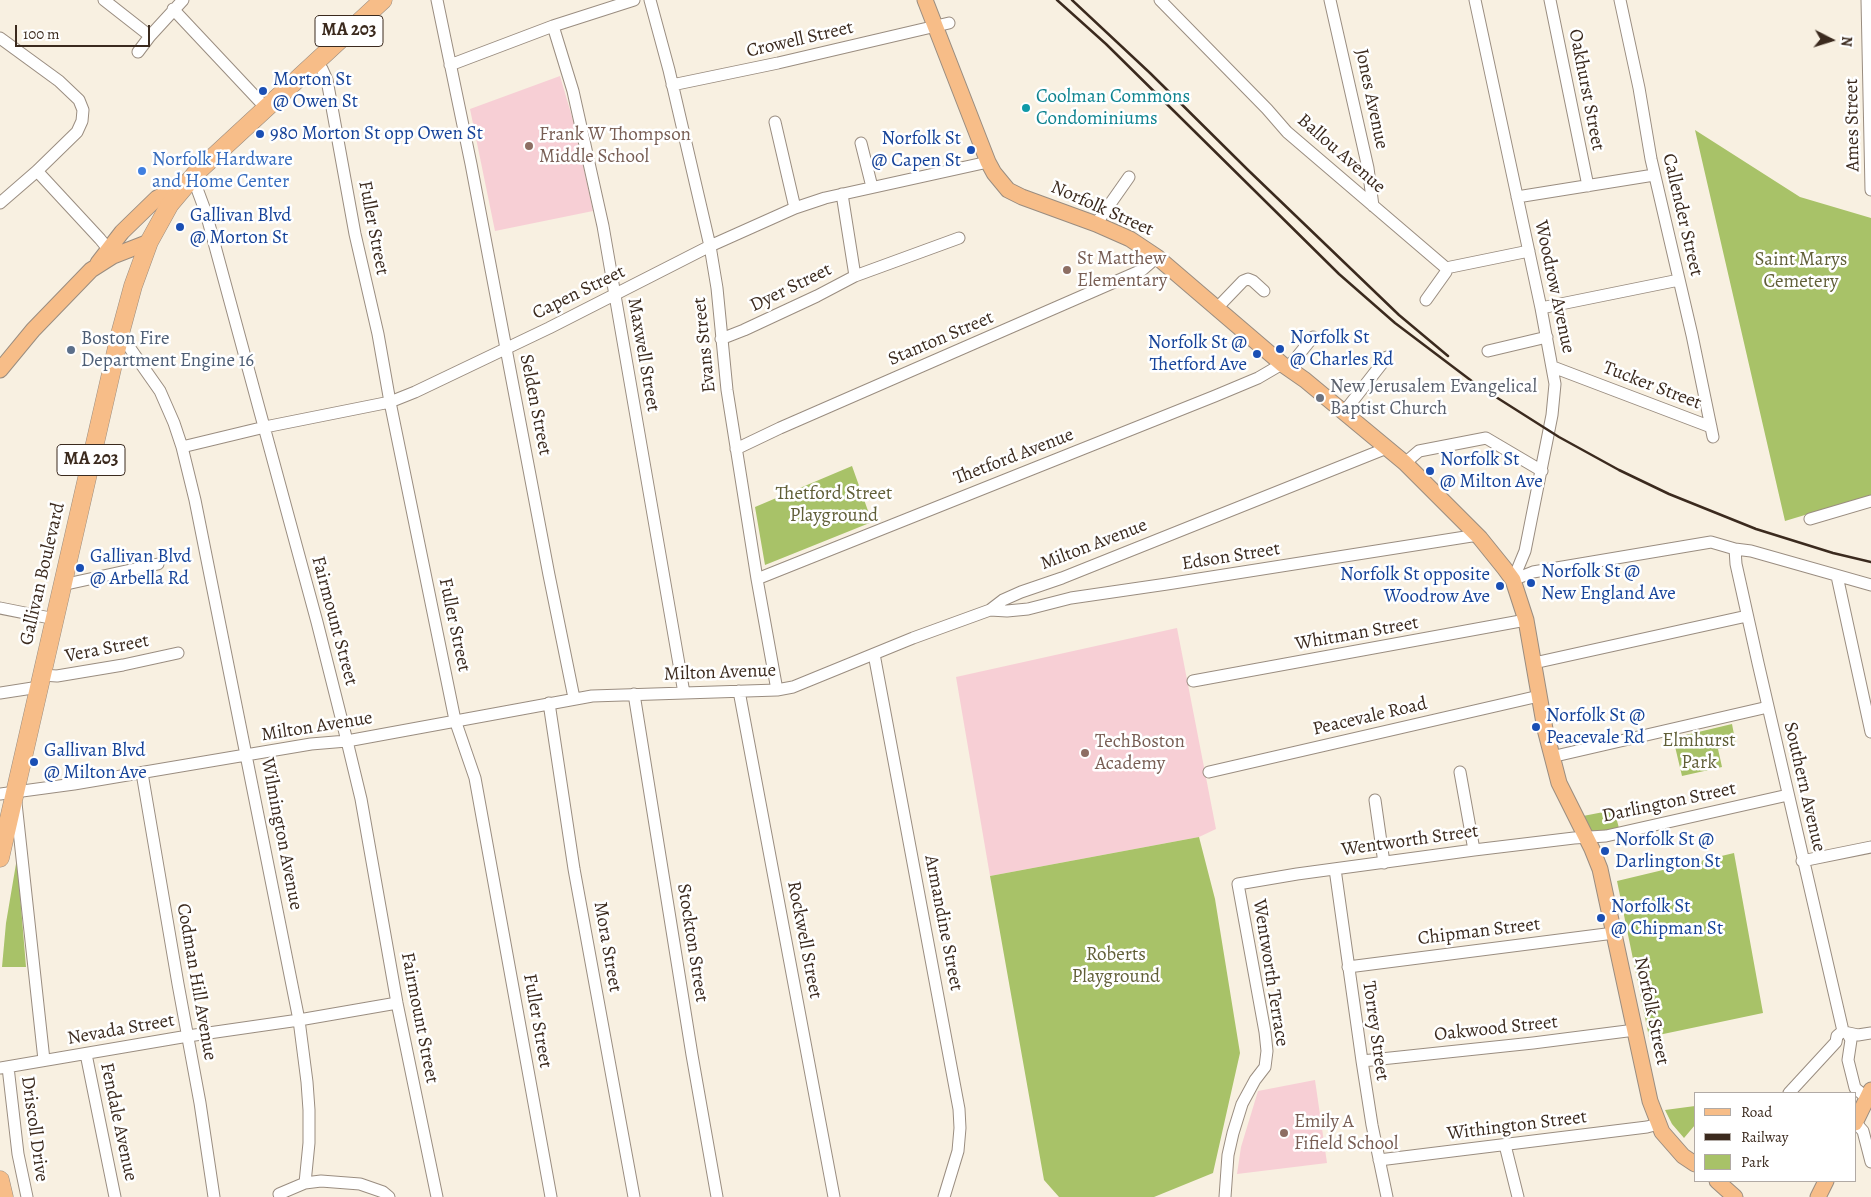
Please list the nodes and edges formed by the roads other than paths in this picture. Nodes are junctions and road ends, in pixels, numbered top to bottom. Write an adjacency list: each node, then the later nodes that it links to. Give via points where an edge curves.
1 (104, 0): 17 (street)
2 (183, 0): 14 (street)
3 (382, 0): 20 (highway, MA 203)
4 (437, 0): 21 (street, Selden Street)
5 (634, 0): 16 (street)
6 (650, 0): 22 (street, Evans Street)
7 (925, 0): 15 (main road, Norfolk Street)
8 (1160, 0): 37 (street, Ballou Avenue, via 1287,132)
9 (1330, 0): 37 (street, Jones Avenue, via 1368,168)
10 (1475, 0): 35 (street, Woodrow Avenue)
11 (1550, 0): 31 (street, Oakhurst Street)
12 (1620, 0): 28 (street, Callender Street)
13 (1867, 0): 33 (street, Ames Street)
14 (173, 9): 17 (street); 23 (street)
15 (942, 24): 22 (street, Crowell Street); 26 (main road, Norfolk Street)
16 (554, 26): 21 (street); 50 (street, Maxwell Street, via 589,160)
17 (150, 36): 19 (street)
18 (0, 38): 27 (street, via 59,81 82,105 82,121 77,132)
19 (138, 52)
20 (316, 62): 23 (highway, MA 203); 64 (street, Fuller Street, via 327,80)
21 (450, 65): 58 (street, Selden Street)
22 (672, 85): 42 (street, Evans Street)
23 (266, 108): 30 (highway, MA 203)
24 (775, 122): 38 (street)
25 (861, 143): 32 (street)
26 (988, 162): 32 (street, Capen Street); 39 (main road, Norfolk Street, via 1008,190)
27 (37, 171): 36 (street); 44 (street)
28 (1654, 175): 31 (street); 48 (street, Callender Street)
29 (1129, 177): 39 (street)
30 (192, 182): 41 (highway, MA 203, via 166,210); 44 (main road, via 157,198 125,229); 66 (street, Fairmount Street, via 206,213)
31 (1588, 186): 35 (street)
32 (872, 187): 34 (street, Capen Street)
33 (1871, 190)
34 (842, 194): 38 (street, Capen Street); 47 (street, Dyer Street)
35 (1517, 197): 43 (street, Woodrow Avenue)
36 (0, 203)
37 (1373, 206): 46 (street, Ballou Avenue)
38 (795, 208): 42 (street, Capen Street)
39 (1096, 224): 45 (main road, Norfolk Street, via 1130,239)
40 (959, 238): 47 (street)
41 (149, 242): 44 (main road); 54 (highway, Gallivan Boulevard / MA 203)
42 (710, 246): 50 (street, Capen Street); 57 (street, Evans Street)
43 (1529, 251): 46 (street); 53 (street, Woodrow Avenue)
44 (110, 253): 63 (main road, via 33,330)
45 (1157, 257): 52 (main road, Norfolk Street); 70 (street, Stanton Street, via 1142,270)
46 (1446, 268): 51 (street)
47 (855, 276): 57 (street, Dyer Street)
48 (1678, 280): 53 (street); 67 (street, Callender Street)
49 (1264, 291): 52 (street, via 1248,279)
50 (615, 295): 58 (street, Capen Street); 99 (street, Maxwell Street)
51 (1426, 300)
52 (1218, 308): 61 (main road, Norfolk Street)
53 (1541, 308): 56 (street, Woodrow Avenue)
54 (120, 334): 68 (street, Wilmington Avenue, via 160,391); 82 (highway, Gallivan Boulevard / MA 203)
55 (1313, 337): 61 (street)
56 (1547, 337): 59 (street); 62 (street, Woodrow Avenue)
57 (721, 338): 70 (street, Evans Street)
58 (506, 347): 64 (street, Capen Street); 103 (street, Selden Street)
59 (1488, 351)
60 (1387, 357): 65 (street)
61 (1285, 366): 65 (main road, Norfolk Street); 79 (street, Thetford Avenue)
62 (1553, 367): 67 (street, Tucker Street); 72 (street, Woodrow Avenue, via 1554,398)
63 (0, 370)
64 (390, 402): 66 (street, Capen Street); 106 (street, Fuller Street)
65 (1344, 412): 69 (main road, Norfolk Street)
66 (265, 428): 68 (street, Capen Street); 108 (street, Fairmount Street)
67 (1712, 432)
68 (182, 447): 109 (street, Wilmington Avenue)
69 (1386, 448): 71 (main road, Norfolk Street); 81 (street, Milton Avenue)
70 (736, 449): 79 (street, Evans Street)
71 (1405, 463): 72 (street, via 1419,451 1486,438); 75 (main road, Norfolk Street)
72 (1542, 471): 80 (street, Woodrow Avenue, via 1525,551)
73 (1871, 501): 74 (street)
74 (1810, 519)
75 (1478, 535): 80 (main road, Norfolk Street); 85 (street, Edson Street, via 1071,598)
76 (1735, 549): 78 (street); 80 (street, via 1711,542 1533,572); 89 (street, Southern Avenue)
77 (158, 564): 82 (street)
78 (1837, 576): 83 (street); 107 (street)
79 (757, 579): 97 (street, Evans Street)
80 (1513, 580): 91 (main road, Norfolk Street)
81 (1044, 583): 84 (street, Milton Avenue); 85 (street, via 1054,593)
82 (62, 585): 90 (highway, Gallivan Boulevard / MA 203)
83 (1871, 585)
84 (1021, 592): 87 (street, via 1019,603); 88 (street, Milton Avenue)
85 (1050, 604): 87 (street, Edson Street)
86 (0, 608): 90 (street)
87 (1028, 609): 88 (street, Edson Street)
88 (990, 610): 93 (street, Milton Avenue)
89 (1747, 616): 94 (street); 105 (street, Southern Avenue)
90 (55, 619): 95 (highway, Gallivan Boulevard / MA 203)
91 (1526, 620): 94 (main road, Norfolk Street); 96 (street, Whitman Street)
92 (178, 652): 95 (street, Vera Street)
93 (874, 654): 97 (street, Milton Avenue, via 793,687); 162 (street, Armandine Street, via 959,1109 958,1151)
94 (1534, 663): 102 (main road, Norfolk Street)
95 (40, 681): 100 (street, Vera Street); 114 (highway, Gallivan Boulevard / MA 203)
96 (1194, 681)
97 (777, 690): 98 (street, Milton Avenue)
98 (739, 691): 99 (street, Milton Avenue); 161 (street, Rockwell Street)
99 (684, 692): 101 (street, Milton Avenue)
100 (0, 693)
101 (634, 694): 103 (street, Milton Avenue); 160 (street, Stockton Street)
102 (1539, 696): 110 (main road, Norfolk Street); 111 (street, Peacevale Road)
103 (574, 698): 104 (street, Milton Avenue)
104 (549, 703): 106 (street, Milton Avenue); 159 (street, Mora Street, via 574,869)
105 (1768, 708): 110 (street); 115 (street, Southern Avenue)
106 (455, 720): 108 (street, Milton Avenue); 158 (street, Fuller Street, via 475,778)
107 (1871, 732)
108 (347, 740): 109 (street, Milton Avenue); 127 (street, Fairmount Street, via 361,799)
109 (248, 756): 113 (street, Milton Avenue); 128 (street, Wilmington Avenue)
110 (1551, 757): 117 (main road, Norfolk Street, via 1559,783)
111 (1209, 772)
112 (1460, 772): 119 (street)
113 (142, 773): 114 (street, Milton Avenue); 132 (street, Codman Hill Avenue)
114 (8, 793): 120 (highway, Gallivan Boulevard / MA 203); 135 (street)
115 (1788, 795): 117 (street, Darlington Street); 121 (street, Southern Avenue)
116 (1374, 800): 122 (street)
117 (1587, 838): 119 (street, Wentworth Street); 125 (main road, Norfolk Street, via 1600,869)
118 (1871, 847): 121 (street)
119 (1474, 850): 122 (street, Wentworth Street)
120 (0, 858)
121 (1802, 861): 130 (street, Southern Avenue)
122 (1384, 863): 123 (street, Wentworth Street)
123 (1335, 869): 124 (street, Wentworth Street); 126 (street, Torrey Street)
124 (1238, 884): 163 (street, Wentworth Terrace, via 1267,1052 1265,1067 1242,1104 1233,1133)
125 (1614, 933): 126 (street, Chipman Street); 129 (main road, Norfolk Street)
126 (1348, 967): 137 (street, Torrey Street)
127 (397, 1003): 128 (street, Nevada Street); 157 (street, Fairmount Street)
128 (299, 1020): 132 (street, Nevada Street); 150 (street, Wilmington Avenue, via 307,1082 309,1143)
129 (1635, 1030): 137 (street, Oakwood Street); 142 (main road, Norfolk Street, via 1650,1102)
130 (1846, 1033): 131 (street); 133 (street, via 1837,1036); 136 (street, Southern Avenue, via 1851,1040)
131 (1871, 1033)
132 (188, 1036): 134 (street, Nevada Street); 155 (street, Codman Hill Avenue)
133 (1836, 1042): 136 (street, Southern Avenue); 139 (street)
134 (86, 1054): 135 (street, Nevada Street); 154 (street, Fendale Avenue)
135 (44, 1060): 138 (street, Nevada Street)
136 (1848, 1060): 140 (street, Southern Avenue, via 1855,1088)
137 (1362, 1061): 145 (street, Torrey Street)
138 (4, 1067): 153 (street, Driscoll Drive)
139 (1790, 1092)
140 (1869, 1094): 141 (main road)
141 (1856, 1121)
142 (1658, 1124): 144 (street, Withington Street); 147 (main road, Norfolk Street, via 1669,1141)
143 (1856, 1124): 146 (street, via 1863,1131)
144 (1505, 1145): 145 (street, Withington Street); 166 (street)
145 (1379, 1160): 165 (street, Torrey Street)
146 (1871, 1162)
147 (1694, 1163)
148 (0, 1180): 152 (highway)
149 (1826, 1182): 167 (main road)
150 (305, 1183): 151 (street); 156 (street, via 360,1184)
151 (279, 1194)
152 (4, 1197)
153 (26, 1197)
154 (115, 1197)
155 (214, 1197)
156 (389, 1197)
157 (437, 1197)
158 (551, 1197)
159 (634, 1197)
160 (717, 1197)
161 (834, 1197)
162 (944, 1197)
163 (1225, 1197): 164 (street)
164 (1230, 1197)
165 (1386, 1197)
166 (1518, 1197)
167 (1818, 1197)

